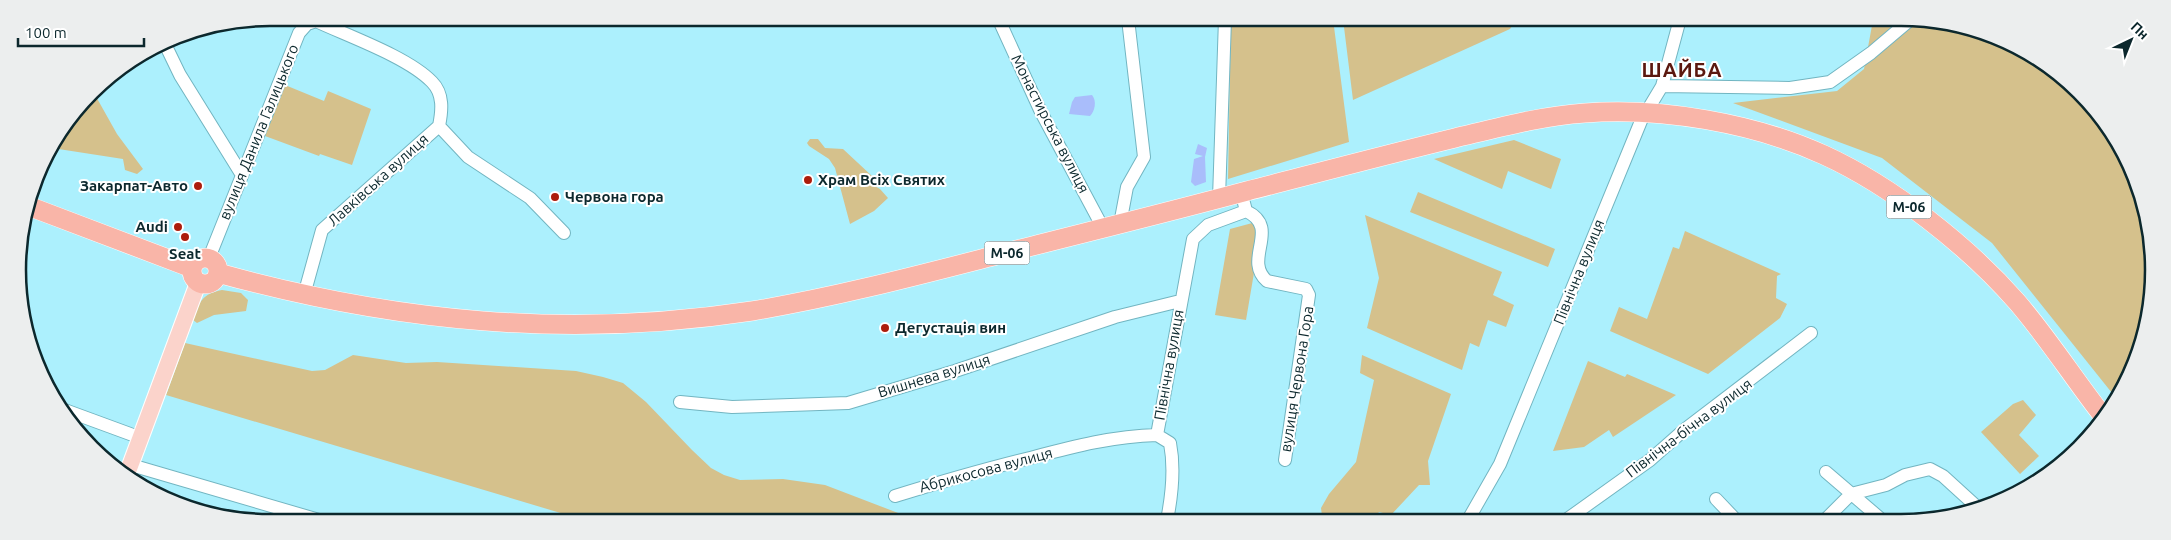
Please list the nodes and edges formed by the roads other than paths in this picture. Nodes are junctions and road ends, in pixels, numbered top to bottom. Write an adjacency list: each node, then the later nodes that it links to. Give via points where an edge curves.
1 (303, 26): 12 (street, вулиця Данила Галицького)
2 (327, 26): 11 (street, via 404,62 433,83 443,105)
3 (1002, 26): 17 (street, Монастирська вулиця, via 1037,104)
4 (1129, 26): 17 (street, via 1144,156)
5 (1226, 26): 14 (street)
6 (1678, 26): 9 (street, Північна вулиця)
7 (1903, 26): 9 (street, via 1830,82 1790,88)
8 (167, 49): 12 (street)
9 (1662, 86): 10 (street, Північна вулиця)
10 (1645, 112): 13 (highway, М-06, via 1585,113 1531,120); 25 (highway, М-06, via 1708,121 1770,135 1824,155 1877,184 1948,236 1985,268 2019,304); 40 (street, Північна вулиця, via 1500,464)
11 (439, 126): 18 (street, via 468,156 530,198); 21 (street, Лавківська вулиця, via 322,230)
12 (242, 175): 19 (street, вулиця Данила Галицького)
13 (1242, 193): 14 (highway, М-06); 16 (street)
14 (1218, 198): 17 (highway, М-06)
15 (35, 209): 20 (highway, via 169,258)
16 (1246, 211): 22 (street, Північна вулиця, via 1218,220 1197,233 1191,244); 30 (street, вулиця Червона Гора, via 1260,219 1262,224 1259,271 1263,277 1267,281 1306,289 1309,295)
17 (1111, 226): 21 (highway, М-06, via 826,296 747,312 697,317 536,325 473,322 408,315)
18 (564, 233)
19 (214, 257): 20 (highway, via 213,281 208,284); 21 (highway, М-06)
20 (195, 276): 28 (main road, via 190,305)
21 (304, 295)
22 (1180, 302): 24 (street, Вишнева вулиця, via 1115,317 848,403 732,406); 27 (street, Північна вулиця)
23 (1812, 333): 41 (street, Північна-бічна вулиця, via 1684,430 1650,460)
24 (680, 402)
25 (2099, 411)
26 (73, 413): 28 (street)
27 (1157, 435): 29 (street, Північна вулиця); 39 (street, via 1170,443 1172,455)
28 (141, 438): 31 (main road)
29 (1078, 445): 35 (street, Абрикосова вулиця)
30 (1285, 460)
31 (129, 469)
32 (132, 471): 38 (street)
33 (1826, 472): 34 (street)
34 (1851, 494): 37 (street, via 1930,469); 43 (street); 44 (street)
35 (895, 496)
36 (1716, 499): 42 (street)
37 (1972, 503)
38 (296, 514)
39 (1168, 514)
40 (1471, 514)
41 (1574, 514)
42 (1730, 514)
43 (1831, 514)
44 (1876, 514)

